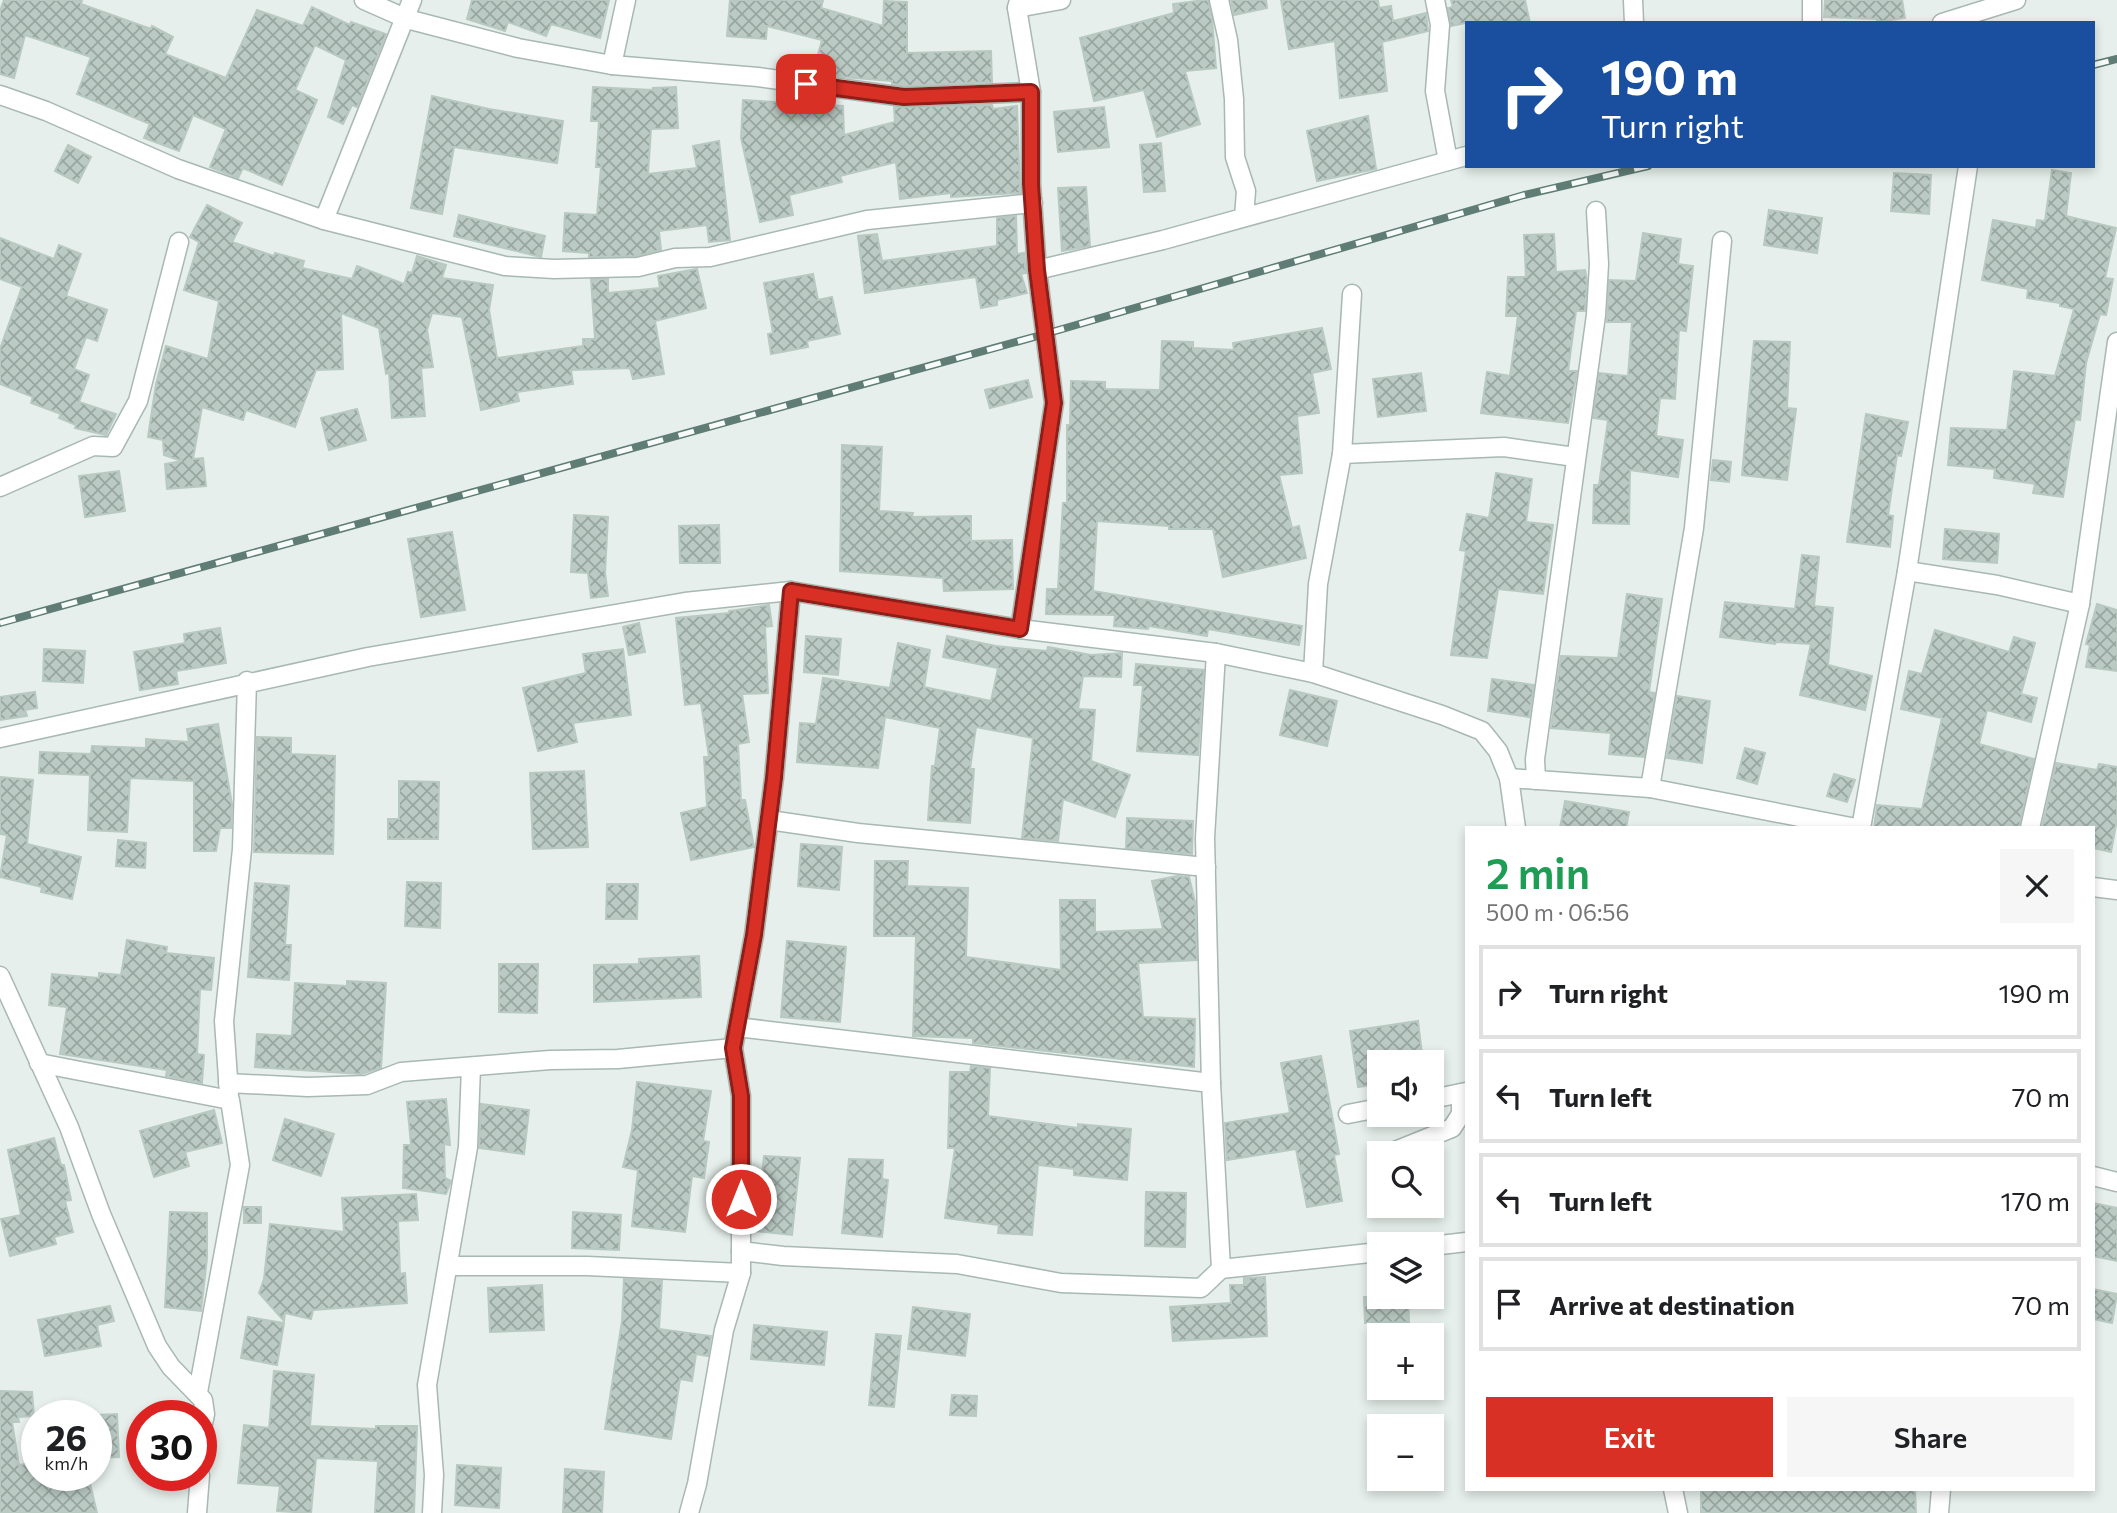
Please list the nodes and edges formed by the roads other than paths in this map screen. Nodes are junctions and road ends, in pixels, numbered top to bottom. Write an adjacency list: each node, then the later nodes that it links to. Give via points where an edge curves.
1 (364, 0): 11 (street)
2 (412, 0): 11 (street)
3 (626, 0): 15 (street)
4 (1061, 0): 10 (street)
5 (1219, 0): 23 (street, via 1228,40 1235,157 1246,191)
6 (1435, 0): 19 (street, via 1440,25 1435,91)
7 (1633, 0): 12 (street)
8 (1812, 0): 13 (street)
9 (2016, 0): 14 (street)
10 (1018, 4): 16 (street)
11 (407, 19): 15 (street, via 517,48); 24 (street)
12 (1634, 21)
13 (1812, 21)
14 (1948, 21)
15 (612, 65): 16 (street, via 758,77 904,97)
16 (1031, 92): 21 (street)
17 (0, 95): 24 (street, via 46,110 178,169)
18 (1465, 156): 19 (street)
19 (1448, 161): 23 (street)
20 (1968, 168): 33 (street)
21 (1033, 203): 24 (street, via 867,220 710,257 675,258 638,267 554,269 505,266); 27 (street)
22 (1596, 211): 31 (street, via 1596,315)
23 (1244, 217): 27 (street)
24 (324, 219)
25 (1722, 241): 43 (street, via 1694,528)
26 (179, 242): 32 (street, via 138,401 113,447 93,446)
27 (1037, 270): 36 (street, via 1054,403)
28 (1352, 294): 30 (street)
29 (2117, 342): 35 (street)
30 (1342, 454): 31 (street, via 1504,447); 38 (street, via 1318,584)
31 (1575, 457): 42 (street, via 1535,758)
32 (0, 487)
33 (1907, 571): 35 (street); 47 (street)
34 (791, 591): 36 (street); 39 (street, via 685,602); 44 (street)
35 (2080, 604): 48 (street)
36 (1020, 629): 37 (street)
37 (1216, 653): 38 (street); 49 (street)
38 (1313, 673): 41 (street, via 1482,731 1498,751)
39 (247, 681): 40 (street); 58 (street, via 242,849 224,1021)
40 (0, 738)
41 (1509, 778): 42 (street); 45 (street)
42 (1536, 780): 43 (street)
43 (1650, 788): 46 (street)
44 (769, 820): 49 (street); 53 (street)
45 (1516, 826)
46 (1849, 826)
47 (1859, 826)
48 (2030, 826)
49 (1206, 867): 57 (street)
50 (2095, 887): 51 (street)
51 (2117, 890)
52 (0, 976): 55 (street)
53 (737, 1027): 54 (street); 57 (street)
54 (733, 1048): 56 (street); 68 (street, via 741,1096)
55 (39, 1063): 58 (street); 73 (street, via 157,1346 171,1367)
56 (471, 1067): 58 (street, via 401,1072 367,1085); 70 (street, via 468,1147)
57 (1211, 1083): 71 (street)
58 (229, 1091): 73 (street, via 240,1165)
59 (1464, 1093): 60 (street); 63 (street, via 1461,1114 1452,1128)
60 (1444, 1097)
61 (1367, 1110): 62 (street)
62 (1348, 1114)
63 (1420, 1141)
64 (2095, 1176): 65 (street)
65 (2117, 1182)
66 (1465, 1242): 67 (street)
67 (1444, 1245)
68 (741, 1251): 71 (street, via 957,1264 1061,1283 1201,1288); 72 (street)
69 (1367, 1253): 71 (street)
70 (449, 1266): 72 (street); 79 (street, via 428,1385)
71 (1221, 1269)
72 (741, 1273): 80 (street, via 724,1330)
73 (198, 1392): 74 (street)
74 (201, 1400)
75 (199, 1491): 78 (street)
76 (1673, 1491): 81 (street)
77 (1941, 1491): 82 (street)
78 (197, 1513)
79 (432, 1513)
80 (689, 1513)
81 (1678, 1513)
82 (1939, 1513)

